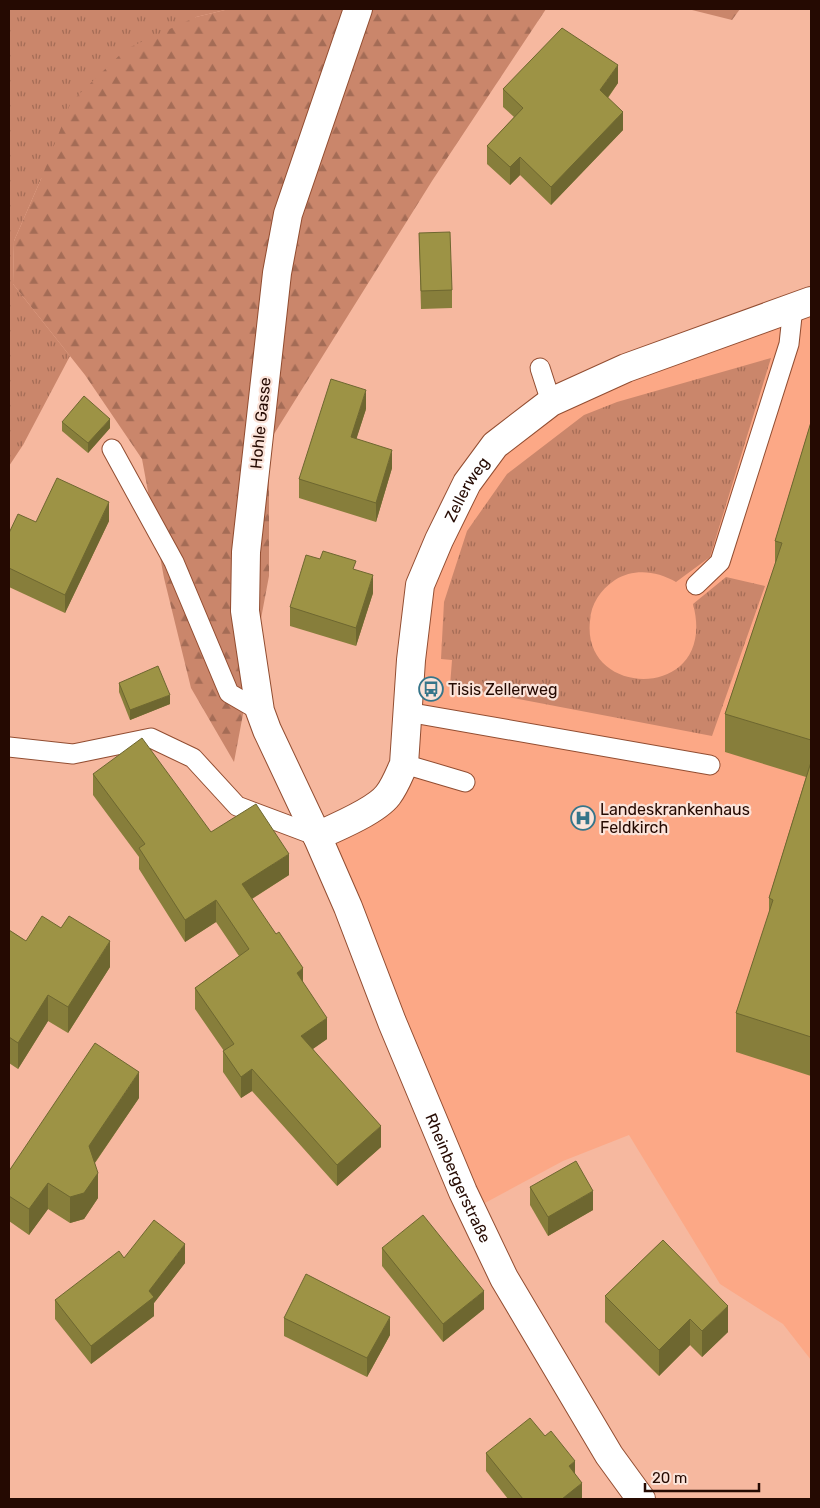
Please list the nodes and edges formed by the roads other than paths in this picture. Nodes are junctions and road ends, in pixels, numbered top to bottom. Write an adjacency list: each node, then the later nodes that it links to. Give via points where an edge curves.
1 (358, 9): 7 (street, Hohle Gasse, via 288,214 277,273 246,552 244,610)
2 (802, 304): 4 (street, Zellerweg, via 626,368); 6 (lane, via 720,562)
3 (540, 368): 4 (lane)
4 (552, 402): 8 (street, Zellerweg, via 495,445 467,483 438,540 420,585)
5 (112, 449): 7 (lane, via 174,562 229,694)
6 (696, 585)
7 (260, 710): 13 (street, Hohle Gasse, via 266,730)
8 (408, 712): 10 (street, Zellerweg); 11 (lane)
9 (9, 747): 13 (lane, via 73,754 152,738 193,758 237,806)
10 (404, 764): 12 (lane); 13 (street, Zellerweg, via 386,797 352,820)
11 (710, 765)
12 (465, 782)
13 (317, 836): 14 (street, Rheinbergerstraße, via 463,1192 504,1278 609,1455)
14 (641, 1499)

